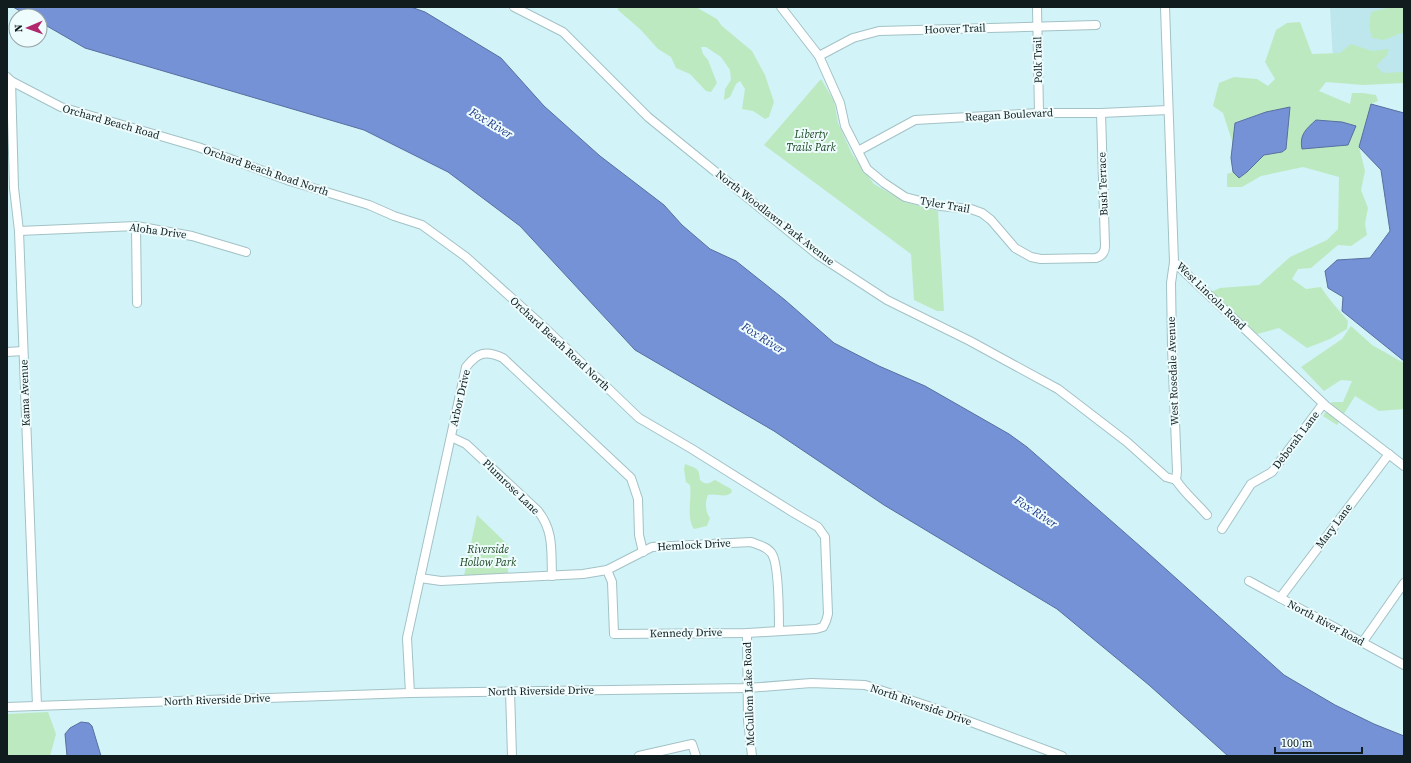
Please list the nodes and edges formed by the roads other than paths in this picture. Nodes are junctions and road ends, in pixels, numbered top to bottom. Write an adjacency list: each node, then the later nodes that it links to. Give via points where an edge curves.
1 (514, 7): 27 (street, North Woodlawn Park Avenue, via 563,32 648,116 818,255 887,300 1058,389 1127,442 1166,477)
2 (781, 7): 7 (street, Tyler Trail)
3 (1037, 7): 6 (street, Polk Trail)
4 (1165, 7): 9 (street, West Lincoln Road)
5 (1096, 25): 6 (street, Hoover Trail)
6 (1037, 26): 7 (street, Hoover Trail, via 879,31 853,38); 10 (street, Polk Trail)
7 (819, 56): 13 (street, Tyler Trail, via 840,103 845,126)
8 (9, 79): 12 (street, Orchard Beach Road, via 61,107); 14 (street, Kama Avenue)
9 (1168, 110): 11 (street, Reagan Boulevard); 19 (street, West Lincoln Road)
10 (1039, 113): 11 (street, Reagan Boulevard); 13 (street, Reagan Boulevard, via 915,120)
11 (1101, 113): 18 (street, Bush Terrace, via 1106,246)
12 (198, 147): 37 (street, Orchard Beach Road North, via 422,225 472,262 639,418 818,527 825,537 828,614)
13 (858, 151): 18 (street, Tyler Trail, via 867,169 905,197 982,213 1016,248 1031,257 1096,258)
14 (10, 188): 16 (street, Kama Avenue)
15 (136, 226): 16 (street, Aloha Drive); 17 (street, Aloha Drive, via 192,236); 20 (street)
16 (19, 231): 21 (street, Kama Avenue)
17 (246, 252)
18 (1103, 254)
19 (1174, 262): 23 (street, West Lincoln Road); 27 (street, West Rosedale Avenue, via 1171,283 1171,333)
20 (137, 303)
21 (23, 351): 22 (street); 45 (street, Kama Avenue)
22 (7, 352)
23 (1323, 404): 25 (street, West Lincoln Road); 29 (street, Deborah Lane, via 1272,472 1252,484)
24 (451, 437): 30 (street, Arbor Drive, via 466,367 472,358 482,353 492,353 503,358 631,478 638,499); 32 (street, Plumrose Lane, via 466,444 545,520 550,532); 33 (street, Arbor Drive)
25 (1389, 454): 26 (street, West Lincoln Road); 36 (street, Mary Lane)
26 (1404, 466)
27 (1176, 480): 28 (street)
28 (1207, 516)
29 (1222, 529)
30 (643, 552): 31 (street, Hemlock Drive); 38 (street, Hemlock Drive, via 652,547 751,542 763,546 772,554 776,564)
31 (607, 570): 32 (street, Hemlock Drive); 39 (street, Kennedy Drive, via 612,582 614,634)
32 (552, 576): 33 (street, Hemlock Drive, via 441,581)
33 (420, 578): 44 (street, Arbor Drive, via 407,638)
34 (1249, 581): 36 (street, North River Road)
35 (1404, 583): 40 (street)
36 (1280, 598): 40 (street, North River Road)
37 (823, 627): 38 (street, Kennedy Drive)
38 (779, 631): 39 (street, Kennedy Drive)
39 (747, 633): 42 (street, McCullom Lake Road)
40 (1362, 642): 41 (street, North River Road)
41 (1404, 665)
42 (748, 688): 43 (street, North Riverside Drive); 50 (street, McCullom Lake Road); 51 (street, North Riverside Drive, via 811,683 865,685)
43 (510, 691): 44 (street, North Riverside Drive); 47 (street)
44 (410, 693): 45 (street, North Riverside Drive)
45 (38, 706): 46 (street, North Riverside Drive)
46 (7, 707)
47 (512, 756)
48 (639, 756): 49 (street, via 692,744)
49 (696, 756)
50 (752, 756)
51 (1062, 756)

